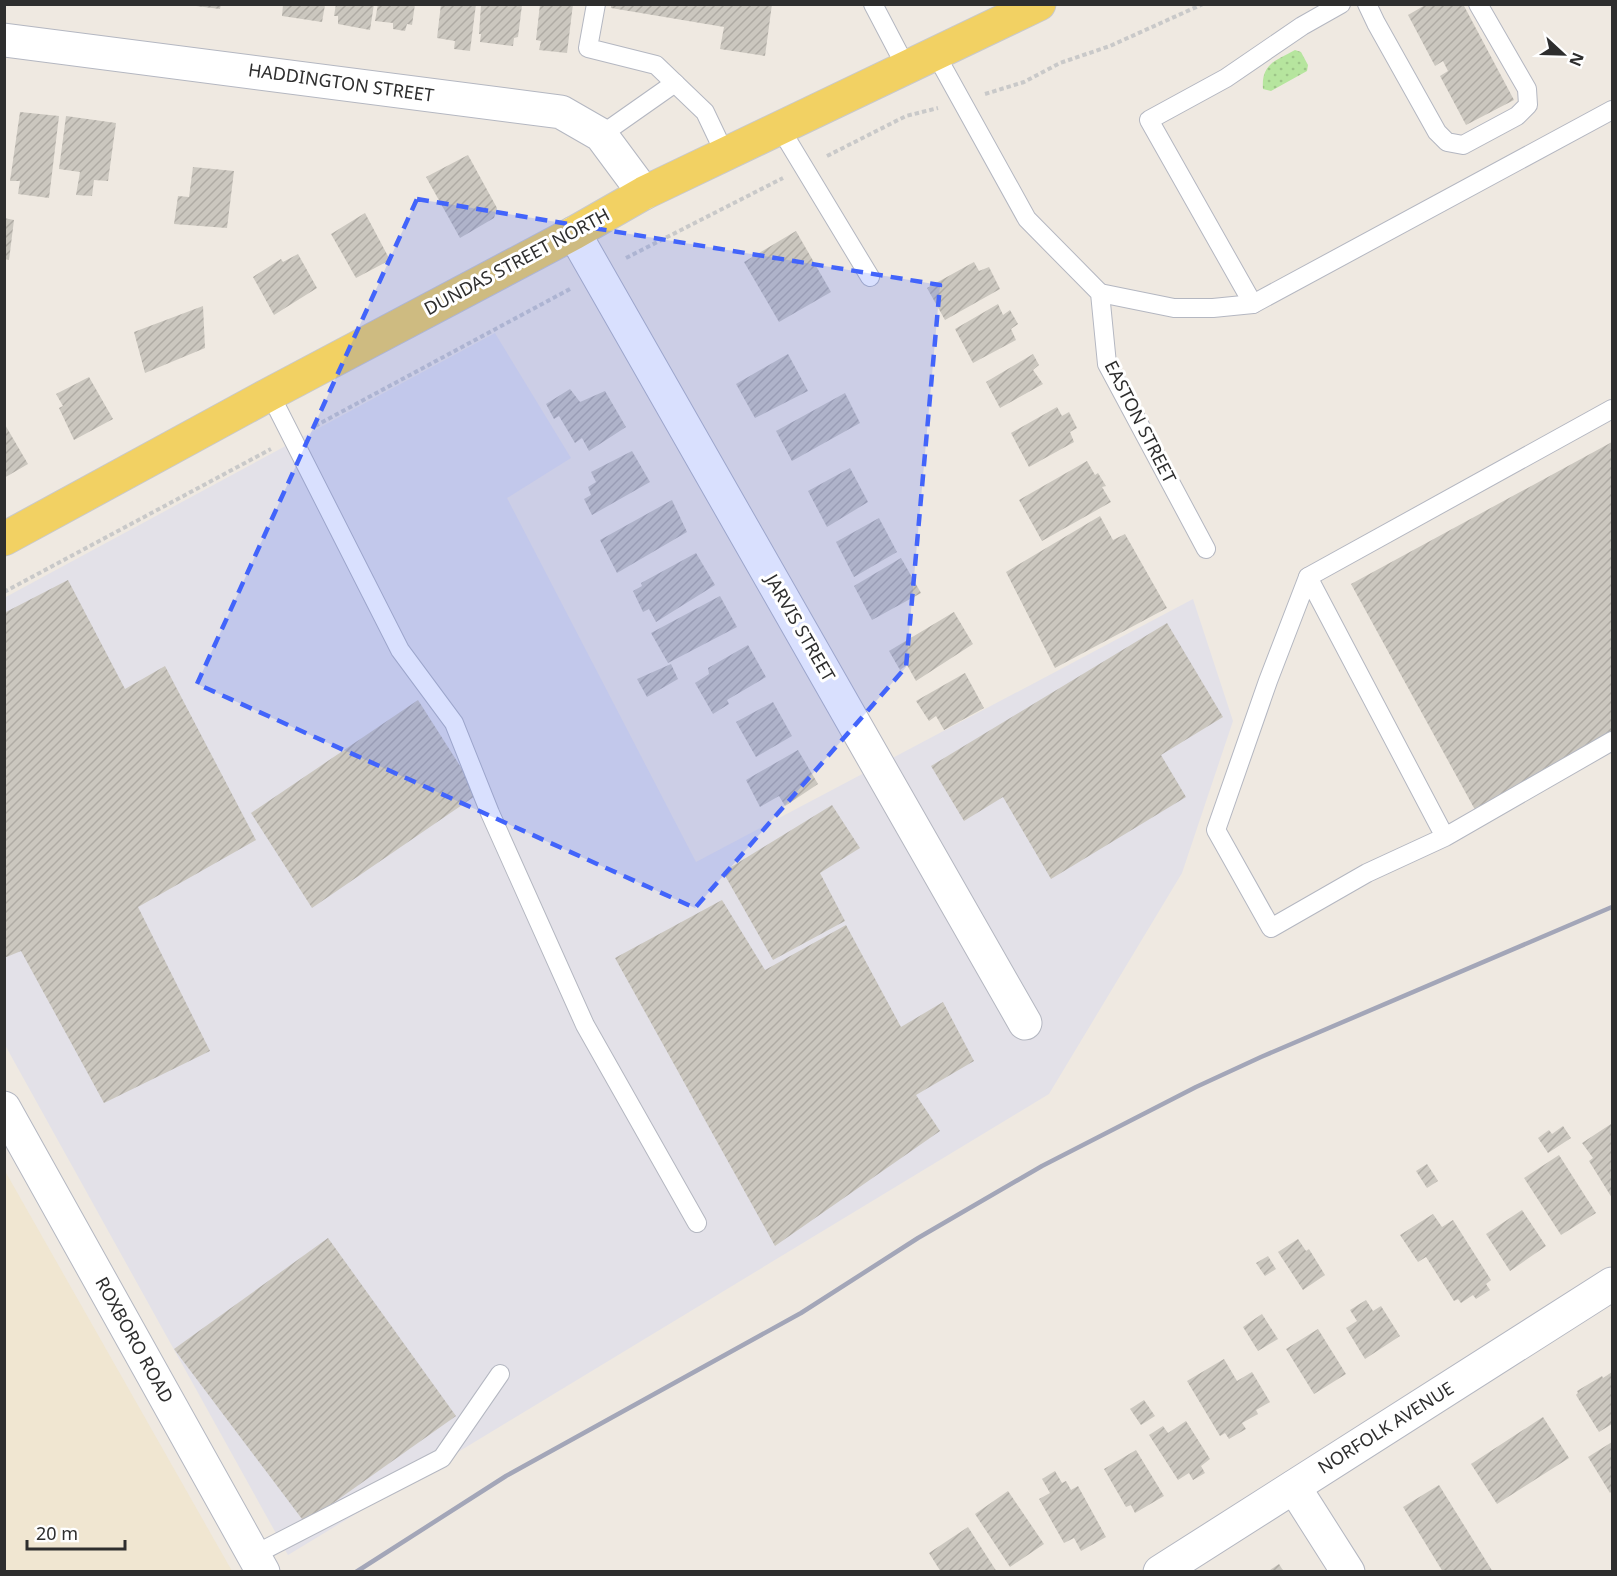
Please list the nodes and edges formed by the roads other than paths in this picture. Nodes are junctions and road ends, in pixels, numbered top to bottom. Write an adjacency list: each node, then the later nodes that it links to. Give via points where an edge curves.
1 (596, 4): 10 (lane, via 588,48 656,65)
2 (873, 4): 9 (lane)
3 (1341, 4): 19 (lane, via 1226,78 1149,120)
4 (1367, 4): 5 (lane, via 1437,132 1447,142 1463,145 1517,116 1528,105 1527,89)
5 (1478, 4)
6 (1034, 6): 8 (main road, DUNDAS STREET NORTH)
7 (4, 40): 13 (street, HADDINGTON STREET, via 561,112)
8 (935, 53): 9 (main road, DUNDAS STREET NORTH); 18 (lane, via 1027,219)
9 (906, 67): 12 (main road, DUNDAS STREET NORTH)
10 (675, 83): 13 (lane); 14 (lane, via 705,112)
11 (1612, 110): 19 (lane)
12 (780, 128): 14 (main road, DUNDAS STREET NORTH); 17 (lane)
13 (601, 135): 15 (street, HADDINGTON STREET)
14 (725, 154): 15 (main road, DUNDAS STREET NORTH)
15 (644, 193): 16 (main road, DUNDAS STREET NORTH)
16 (574, 233): 20 (main road, DUNDAS STREET NORTH); 27 (street, JARVIS STREET)
17 (870, 277)
18 (1100, 293): 19 (lane, via 1174,308); 23 (lane, EASTON STREET, via 1107,364)
19 (1253, 303)
20 (270, 394): 22 (main road, DUNDAS STREET NORTH); 29 (lane, via 400,650 454,723 585,1025)
21 (1612, 409): 24 (lane)
22 (4, 539)
23 (1206, 549)
24 (1308, 577): 26 (lane); 26 (lane, via 1216,830 1271,928 1367,873)
25 (1612, 741): 26 (lane)
26 (1445, 837)
27 (1025, 1023)
28 (4, 1108): 33 (street, ROXBORO ROAD)
29 (697, 1223)
30 (1612, 1284): 32 (street, NORFOLK AVENUE)
31 (500, 1374): 33 (lane, via 442,1458)
32 (1294, 1486): 34 (street, NORFOLK AVENUE); 35 (street)
33 (258, 1563)
34 (1160, 1572)
35 (1348, 1572)

